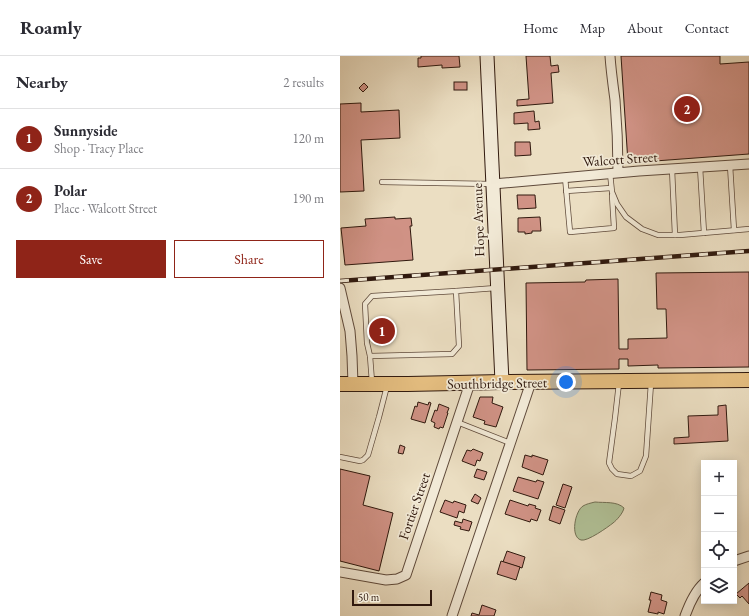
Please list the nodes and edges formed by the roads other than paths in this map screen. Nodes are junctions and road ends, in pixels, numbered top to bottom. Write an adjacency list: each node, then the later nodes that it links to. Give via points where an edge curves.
1 (487, 56): 10 (main road, Hope Avenue)
2 (610, 56): 7 (street, via 618,139)
3 (749, 164): 4 (street, Walcott Street)
4 (730, 165): 5 (street, Walcott Street); 14 (lane)
5 (700, 167): 6 (street, Walcott Street); 15 (lane)
6 (672, 169): 7 (street, Walcott Street); 16 (lane)
7 (614, 173): 8 (street, Walcott Street); 11 (lane)
8 (565, 177): 10 (street, Walcott Street); 12 (lane)
9 (382, 182): 10 (lane)
10 (493, 184): 18 (main road, Hope Avenue)
11 (612, 190): 12 (lane); 12 (lane, via 614,228 570,232); 16 (lane, via 617,204 626,216 642,229 658,235)
12 (566, 191)
13 (749, 229): 14 (lane)
14 (734, 230): 15 (lane)
15 (704, 233): 16 (lane)
16 (675, 235)
17 (340, 288): 27 (street, via 350,331 352,356)
18 (498, 288): 19 (lane); 24 (main road, Hope Avenue)
19 (456, 291): 20 (lane, via 372,296 365,304); 20 (lane, via 459,346 452,354)
20 (370, 356): 28 (lane)
21 (749, 380): 23 (main road, Southbridge Street)
22 (619, 381): 23 (main road, Southbridge Street); 23 (lane, via 609,463 617,474 631,476 640,471 646,456); 25 (main road, Southbridge Street)
23 (652, 381)
24 (502, 382): 25 (main road, Southbridge Street); 26 (main road, Southbridge Street)
25 (531, 382): 31 (street)
26 (470, 383): 29 (main road, Southbridge Street); 30 (street, Fortier Street)
27 (346, 384): 28 (main road, Southbridge Street)
28 (372, 384): 29 (main road, Southbridge Street)
29 (387, 384): 32 (lane, via 368,455 360,461)
30 (457, 422): 31 (lane); 35 (street, Fortier Street, via 406,575 386,580)
31 (510, 443): 37 (street)
32 (340, 457)
33 (749, 556): 34 (street)
34 (737, 560)
35 (340, 572)
36 (701, 585): 38 (street, via 688,607)
37 (452, 616)
38 (686, 616)

